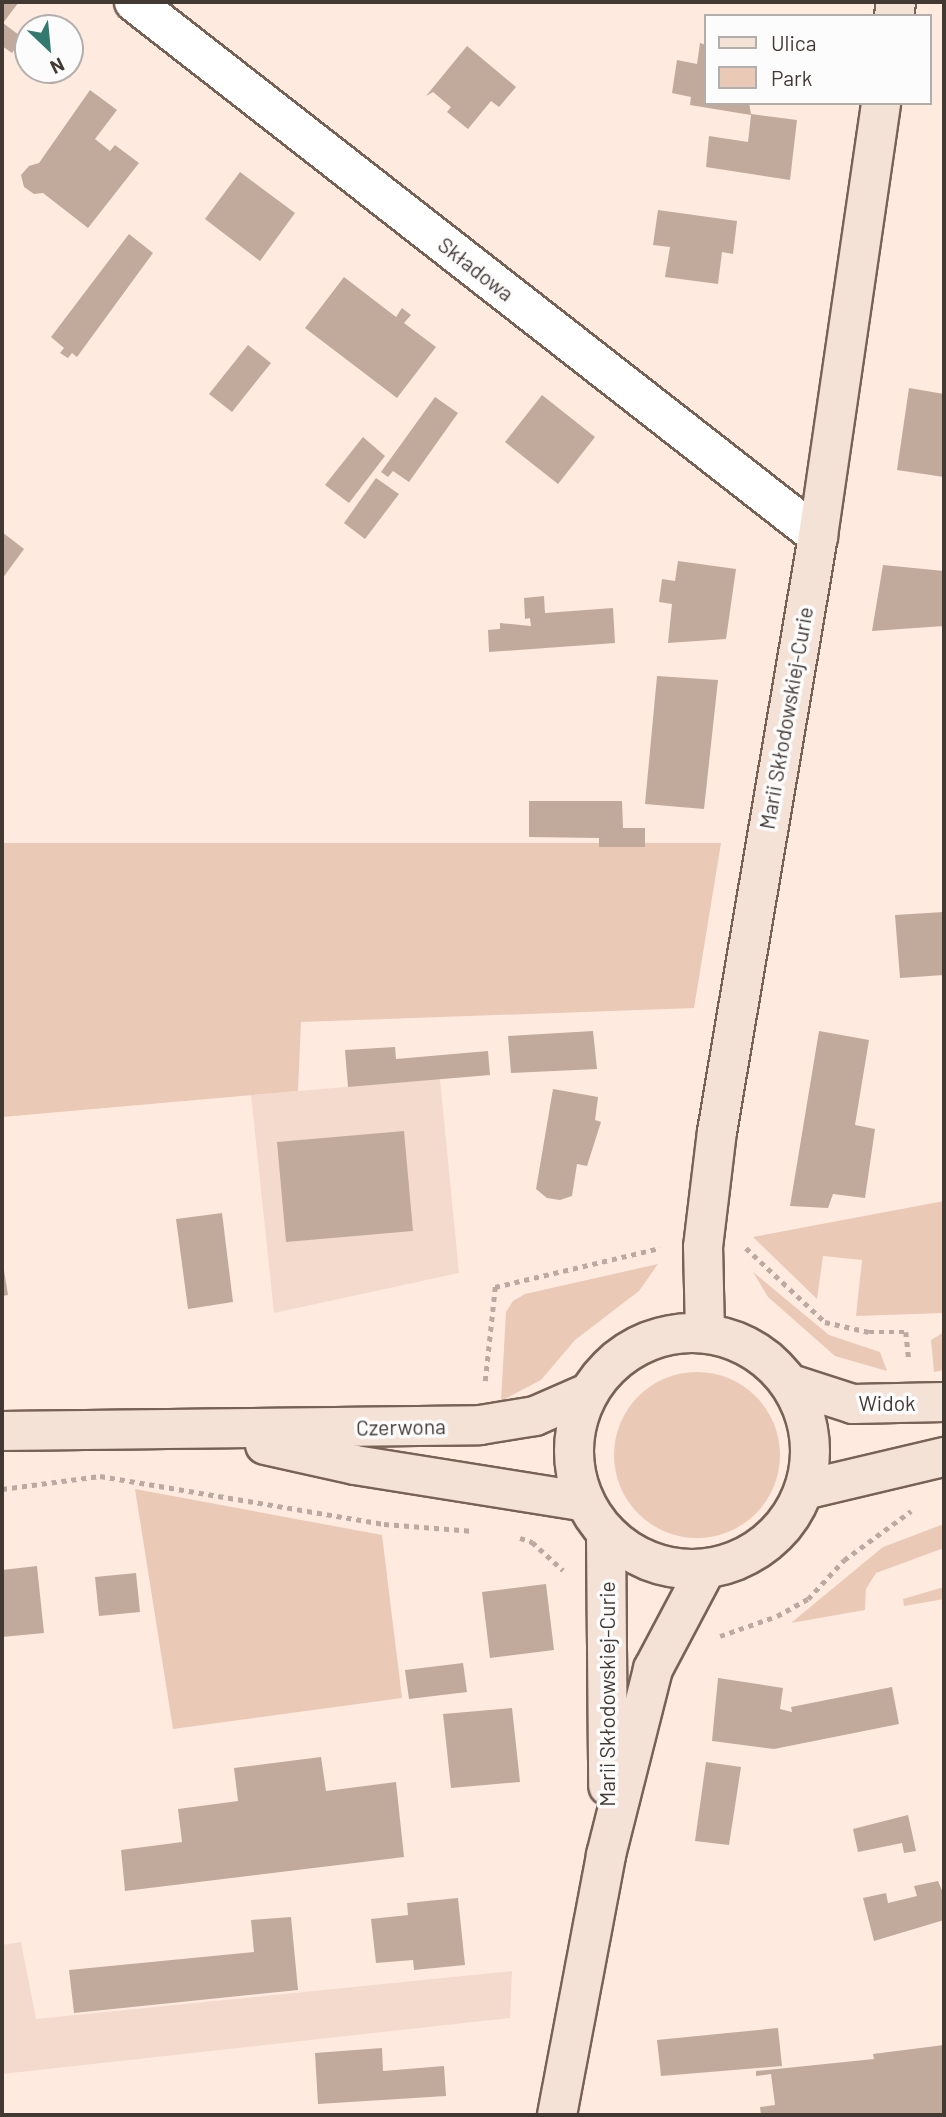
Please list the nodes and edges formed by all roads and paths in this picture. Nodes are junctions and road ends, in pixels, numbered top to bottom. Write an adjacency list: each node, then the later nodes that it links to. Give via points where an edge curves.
1 (134, 2): 3 (street, Składowa)
2 (881, 105): 3 (street, Marii Skłodowskiej-Curie)
3 (818, 536): 6 (street, Marii Skłodowskiej-Curie, via 717,1132 703,1247)
4 (663, 1247): 9 (path, via 495,1287)
5 (746, 1248): 7 (path, via 825,1322 869,1332 906,1332)
6 (705, 1333): 8 (street, via 738,1342 767,1359); 10 (street, via 670,1334 638,1346 609,1366)
7 (911, 1372)
8 (790, 1384): 11 (street, Widok, via 853,1404); 16 (street, via 806,1418 811,1454)
9 (481, 1391)
10 (588, 1393): 13 (street, Czerwona, via 534,1416 480,1425); 18 (street, via 575,1429 574,1466)
11 (944, 1402)
12 (2, 1431): 13 (street, Czerwona)
13 (208, 1432): 18 (street, Czerwona)
14 (944, 1457): 16 (street)
15 (2, 1489): 19 (path, via 100,1476 384,1524)
16 (804, 1490): 21 (street, via 789,1519 766,1543 738,1560)
17 (915, 1509): 23 (path, via 844,1560 808,1599)
18 (595, 1518): 21 (street, via 634,1555 661,1565); 24 (street, Marii Skłodowskiej-Curie, via 610,1658)
19 (488, 1532)
20 (510, 1535): 22 (path, via 532,1542)
21 (706, 1569): 24 (street, Marii Skłodowskiej-Curie, via 653,1669)
22 (570, 1578)
23 (715, 1639)
24 (606, 1855): 25 (street, Marii Skłodowskiej-Curie)
25 (557, 2115)

